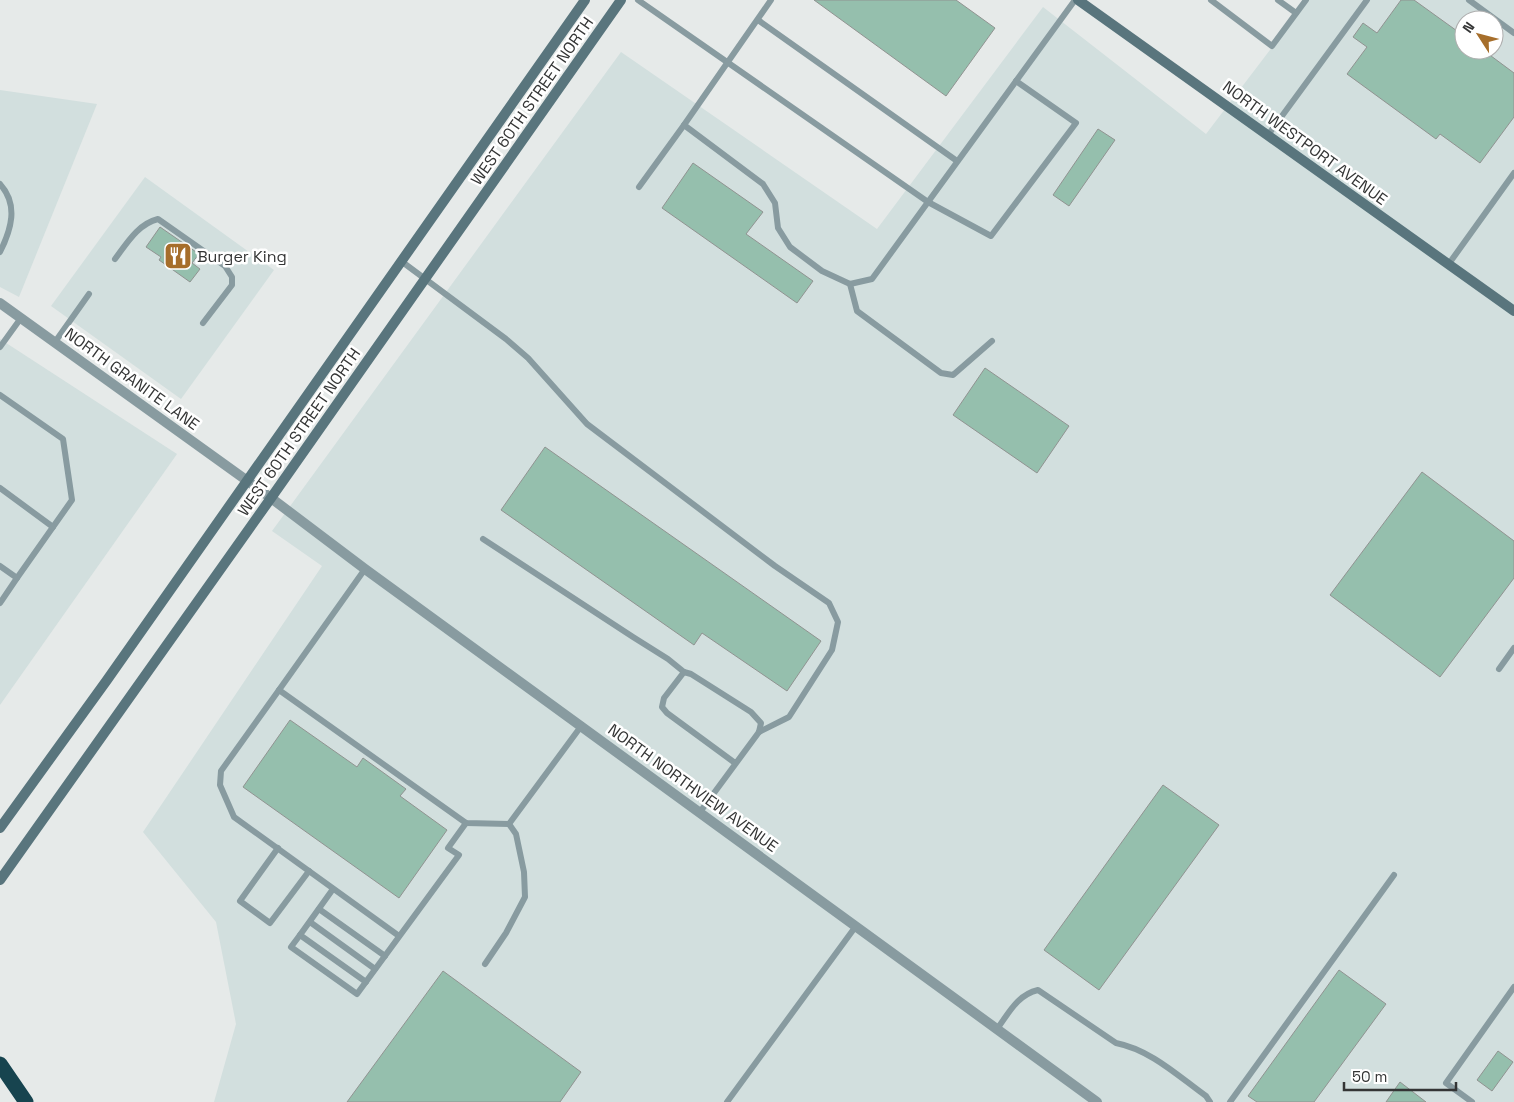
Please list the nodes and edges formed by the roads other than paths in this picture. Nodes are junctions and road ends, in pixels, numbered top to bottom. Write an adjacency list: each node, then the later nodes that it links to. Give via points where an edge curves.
1 (585, 0): 25 (main road, WEST 60TH STREET NORTH)
2 (621, 0): 27 (main road, WEST 60TH STREET NORTH)
3 (638, 0): 14 (lane)
4 (772, 0): 12 (lane)
5 (1077, 0): 15 (lane); 17 (main road, NORTH WESTPORT AVENUE)
6 (1211, 0): 11 (lane, via 1272,46)
7 (1278, 0): 11 (lane)
8 (1306, 0): 11 (lane)
9 (1367, 0): 17 (lane)
10 (1468, 0): 13 (lane)
11 (1296, 13)
12 (758, 20): 14 (lane); 18 (lane)
13 (1514, 33)
14 (728, 63): 16 (lane); 22 (lane)
15 (1016, 81): 18 (lane); 22 (lane, via 1076,123 991,236)
16 (684, 125): 21 (lane); 28 (lane, via 763,184 775,202 778,228 790,247 822,272)
17 (1268, 136): 26 (main road, NORTH WESTPORT AVENUE)
18 (957, 161): 22 (lane)
19 (1514, 173): 26 (lane)
20 (0, 184): 23 (lane, via 11,205 10,232)
21 (639, 187)
22 (928, 202): 28 (lane, via 872,278)
23 (0, 252)
24 (115, 258): 33 (lane, via 135,232 148,221 158,219 225,266 232,277 232,285)
25 (401, 261): 27 (lane); 38 (main road, WEST 60TH STREET NORTH)
26 (1448, 264): 31 (main road, NORTH WESTPORT AVENUE)
27 (425, 279): 40 (main road, WEST 60TH STREET NORTH); 52 (lane, via 506,338 587,424 829,603 838,622 832,650 789,717)
28 (850, 284): 34 (lane, via 857,311 940,373 953,375)
29 (89, 294): 35 (lane)
30 (0, 304): 32 (street, NORTH GRANITE LANE)
31 (1514, 311)
32 (21, 318): 35 (street, NORTH GRANITE LANE); 36 (lane)
33 (203, 323)
34 (992, 340)
35 (55, 342): 38 (street, NORTH GRANITE LANE)
36 (0, 347)
37 (0, 395): 41 (lane, via 63,439 72,500)
38 (247, 481): 40 (street, NORTH GRANITE LANE); 57 (main road, WEST 60TH STREET NORTH)
39 (0, 488): 41 (lane)
40 (272, 498): 44 (street, NORTH NORTHVIEW AVENUE); 61 (main road, WEST 60TH STREET NORTH)
41 (53, 527): 45 (lane)
42 (483, 539): 49 (lane)
43 (0, 566): 45 (lane)
44 (365, 569): 50 (lane); 51 (street, NORTH NORTHVIEW AVENUE)
45 (18, 578): 46 (lane)
46 (0, 603)
47 (1514, 648): 48 (lane)
48 (1499, 669)
49 (684, 672): 52 (lane, via 751,712 761,723); 53 (lane, via 664,698 662,707)
50 (279, 690): 55 (lane); 58 (lane, via 221,771 220,785 234,817)
51 (582, 726): 54 (street, NORTH NORTHVIEW AVENUE); 56 (lane)
52 (759, 732): 53 (lane)
53 (736, 763): 54 (lane)
54 (700, 812): 65 (street, NORTH NORTHVIEW AVENUE)
55 (466, 823): 56 (lane); 67 (lane, via 448,848 459,855)
56 (509, 824): 69 (lane, via 516,834 524,872 525,897)
57 (0, 828)
58 (278, 848): 59 (lane); 59 (lane, via 240,901 270,923)
59 (309, 871): 62 (lane)
60 (1394, 875): 79 (lane)
61 (0, 880)
62 (334, 889): 63 (lane); 67 (lane)
63 (319, 908): 64 (lane); 68 (lane)
64 (310, 922): 66 (lane); 70 (lane)
65 (856, 926): 73 (street, NORTH NORTHVIEW AVENUE); 76 (lane)
66 (300, 935): 71 (lane); 71 (lane, via 291,947 357,994)
67 (399, 936): 68 (lane)
68 (385, 956): 70 (lane)
69 (486, 964)
70 (375, 969): 71 (lane)
71 (366, 982)
72 (1514, 987): 80 (lane, via 1446,1083)
73 (997, 1029): 77 (street, NORTH NORTHVIEW AVENUE); 78 (lane, via 1018,999 1038,990 1116,1043 1148,1054)
74 (0, 1064): 75 (highway)
75 (26, 1102)
76 (727, 1102)
77 (1097, 1102)
78 (1210, 1102)
79 (1230, 1102)
80 (1472, 1102)

